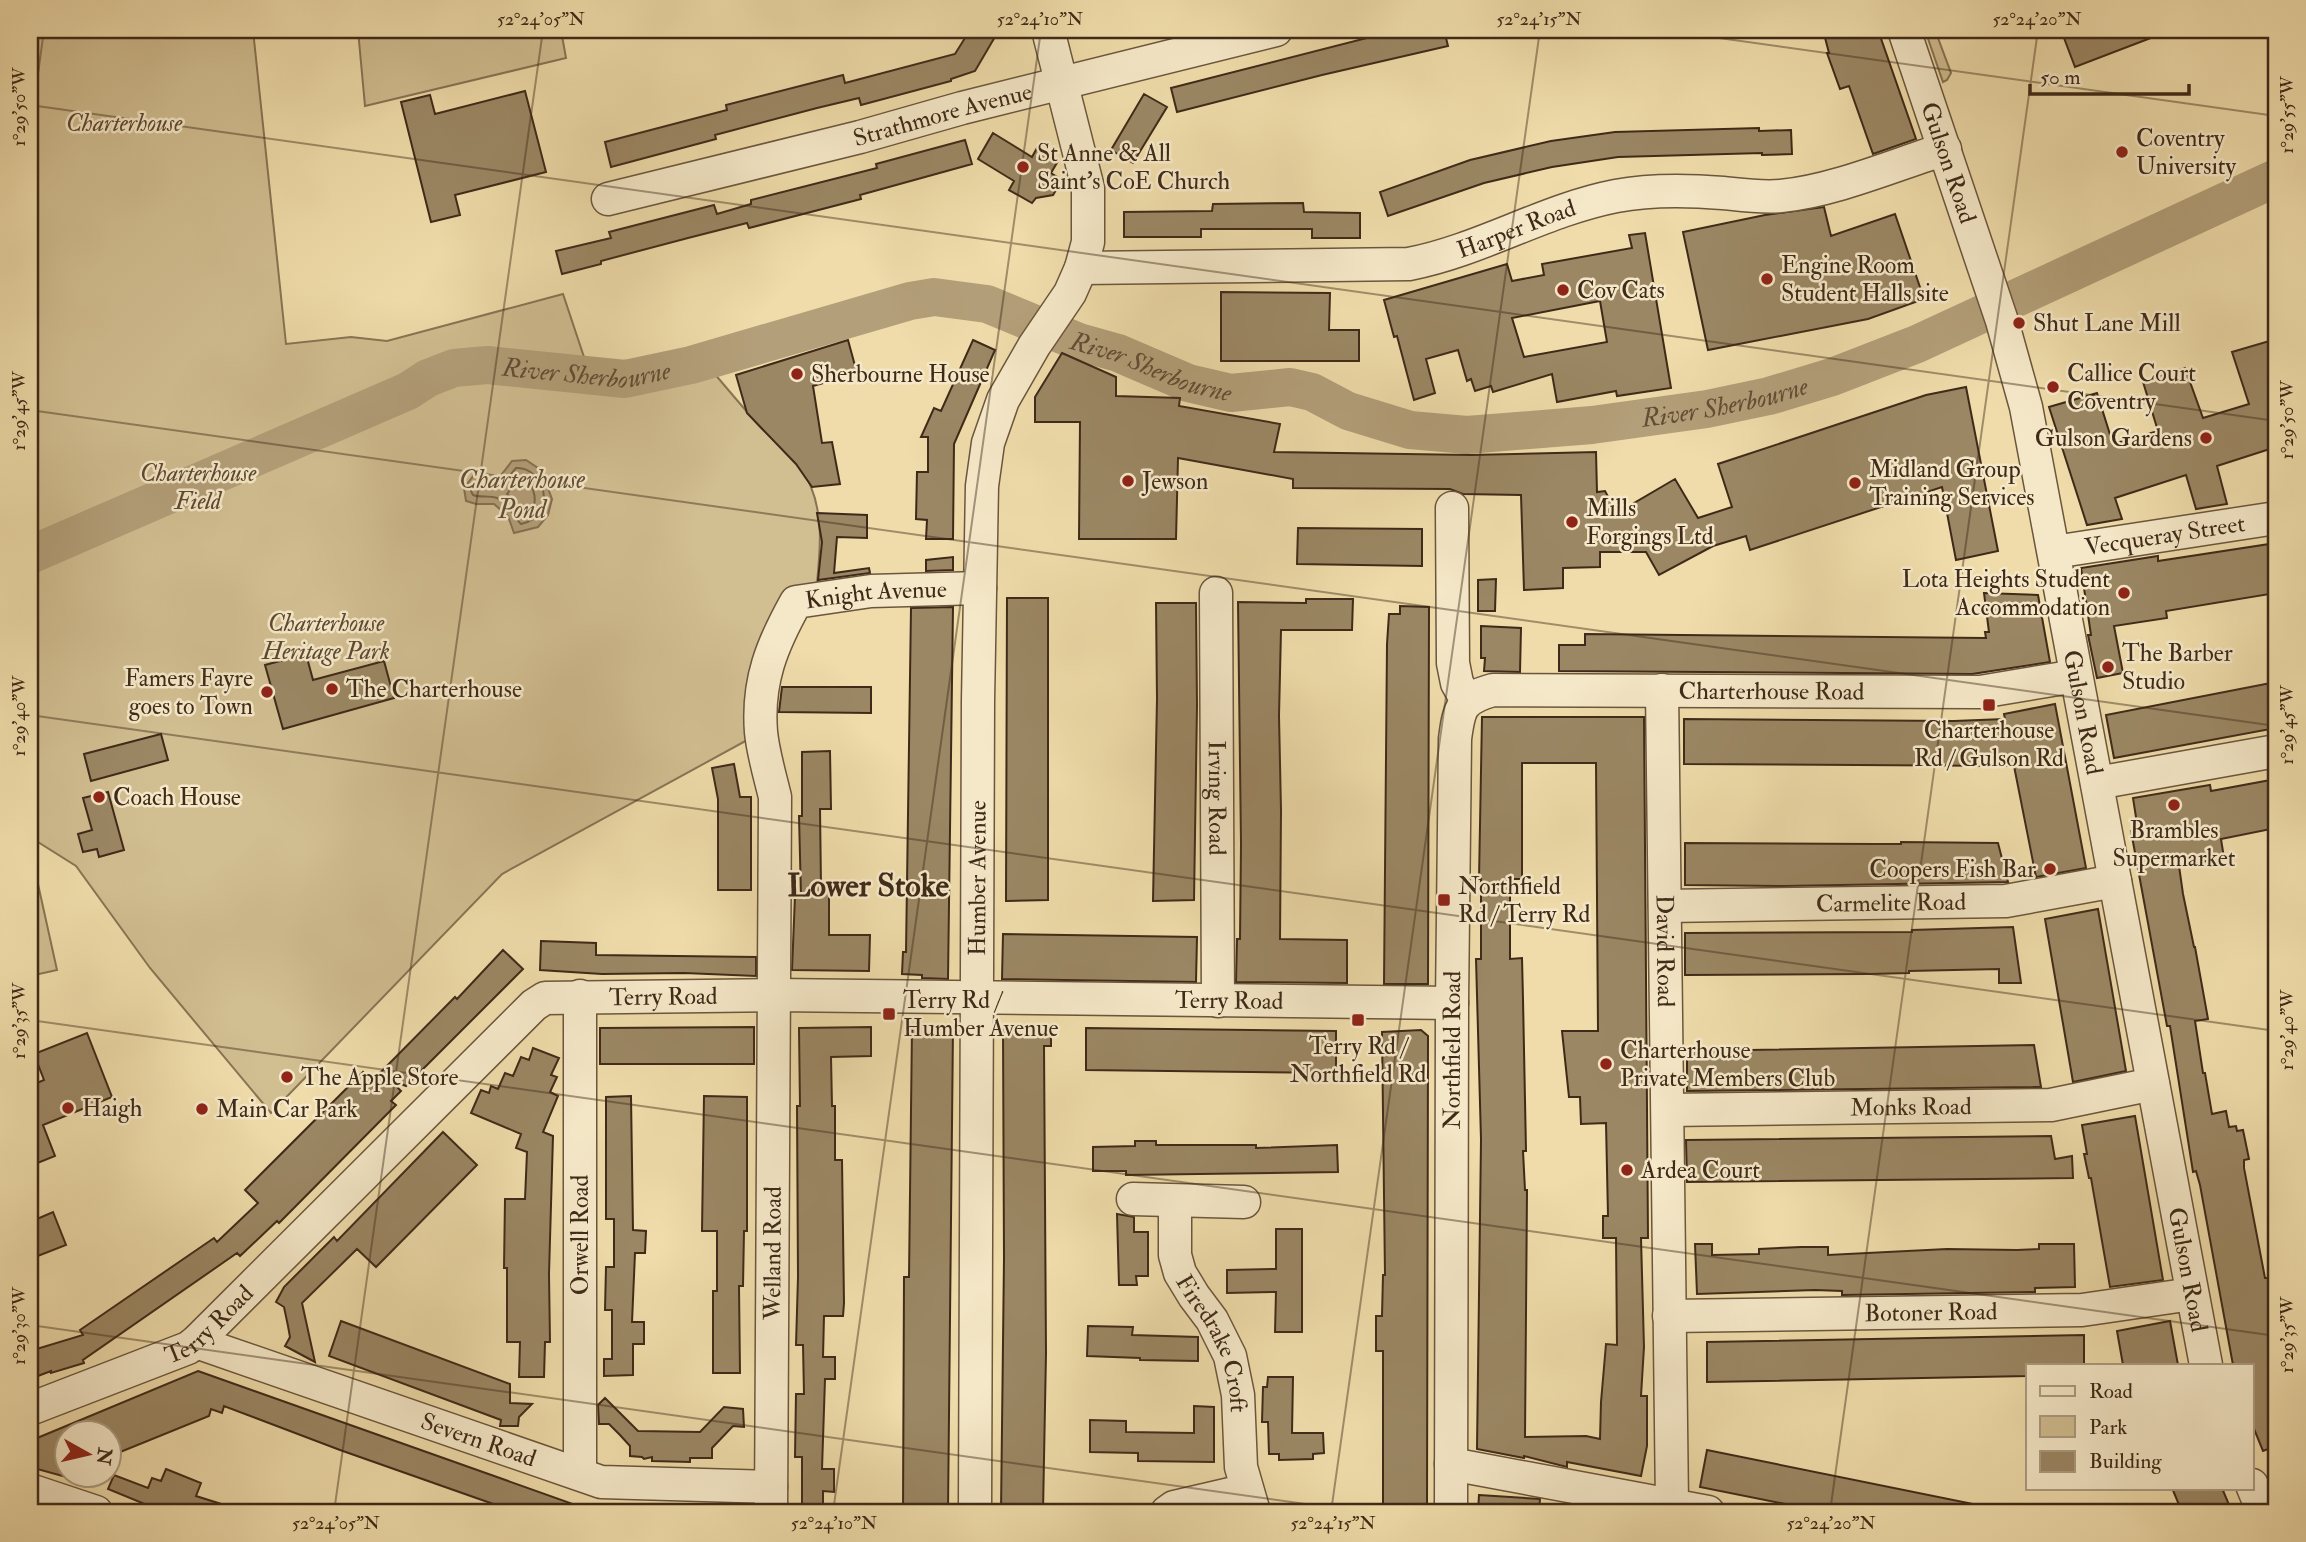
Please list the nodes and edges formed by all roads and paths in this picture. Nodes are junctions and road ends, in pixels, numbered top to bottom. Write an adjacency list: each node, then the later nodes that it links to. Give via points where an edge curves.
1 (1048, 30): 4 (street, Humber Avenue)
2 (1276, 30): 4 (street, Strathmore Avenue)
3 (1904, 30): 5 (street, Gulson Road)
4 (1062, 83): 6 (street, Strathmore Avenue); 7 (street, Humber Avenue, via 1088,188 1088,242)
5 (1945, 149): 7 (street, Harper Road, via 1802,193 1761,196 1665,190 1596,200 1456,253 1409,264); 10 (street, Gulson Road, via 2026,407)
6 (608, 199)
7 (1081, 268): 11 (street, Humber Avenue, via 1003,400 988,443 982,486)
8 (1452, 508): 15 (street, via 1453,663)
9 (2276, 518): 10 (street, Vecqueray Street)
10 (2054, 552): 13 (street, Gulson Road)
11 (981, 588): 20 (street, Knight Avenue, via 871,591 810,599 796,602 783,626 768,659 761,733 775,797); 22 (street, Humber Avenue)
12 (1216, 593): 23 (street, Irving Road)
13 (2076, 676): 14 (street, Charterhouse Road, via 1980,692); 17 (street, Gulson Road)
14 (1662, 690): 15 (street, Charterhouse Road, via 1493,690); 19 (street, David Road)
15 (1467, 701): 24 (street, Northfield Road, via 1459,712 1455,739)
16 (2276, 751): 17 (street)
17 (2097, 783): 18 (street, Gulson Road)
18 (2115, 881): 19 (street, Carmelite Road, via 2006,901); 25 (street, Gulson Road)
19 (1665, 906): 26 (street, David Road)
20 (775, 995): 21 (street, Terry Road); 22 (street, Terry Road); 39 (street, Welland Road)
21 (580, 996): 32 (street, Terry Road, via 545,998 534,1005); 36 (street, Orwell Road)
22 (978, 998): 23 (street, Terry Road); 43 (street, Humber Avenue)
23 (1218, 1001): 24 (street, Terry Road)
24 (1452, 1003): 35 (street, Northfield Road)
25 (2153, 1084): 26 (street, Monks Road, via 2051,1105); 30 (street, Gulson Road)
26 (1668, 1110): 31 (street, David Road)
27 (1133, 1199): 28 (street)
28 (1175, 1201): 29 (street); 40 (street, Firedrake Croft, via 1174,1245 1180,1273 1221,1336 1233,1367 1241,1467)
29 (1244, 1202)
30 (2192, 1294): 31 (street, Botoner Road, via 2082,1310); 33 (street, Gulson Road)
31 (1669, 1316): 41 (street, David Road)
32 (196, 1342): 34 (street, Terry Road); 36 (street, Severn Road)
33 (2206, 1364)
34 (30, 1409)
35 (1451, 1464): 41 (street); 45 (street, Northfield Road)
36 (580, 1474): 39 (street, Severn Road, via 601,1482)
37 (30, 1490): 42 (street)
38 (2254, 1490): 47 (street)
39 (771, 1500)
40 (1250, 1501): 44 (street, Firedrake Croft, via 1174,1507)
41 (1672, 1505): 46 (street)
42 (96, 1512)
43 (975, 1512)
44 (1167, 1512)
45 (1451, 1512)
46 (1708, 1512)
47 (2263, 1512)

